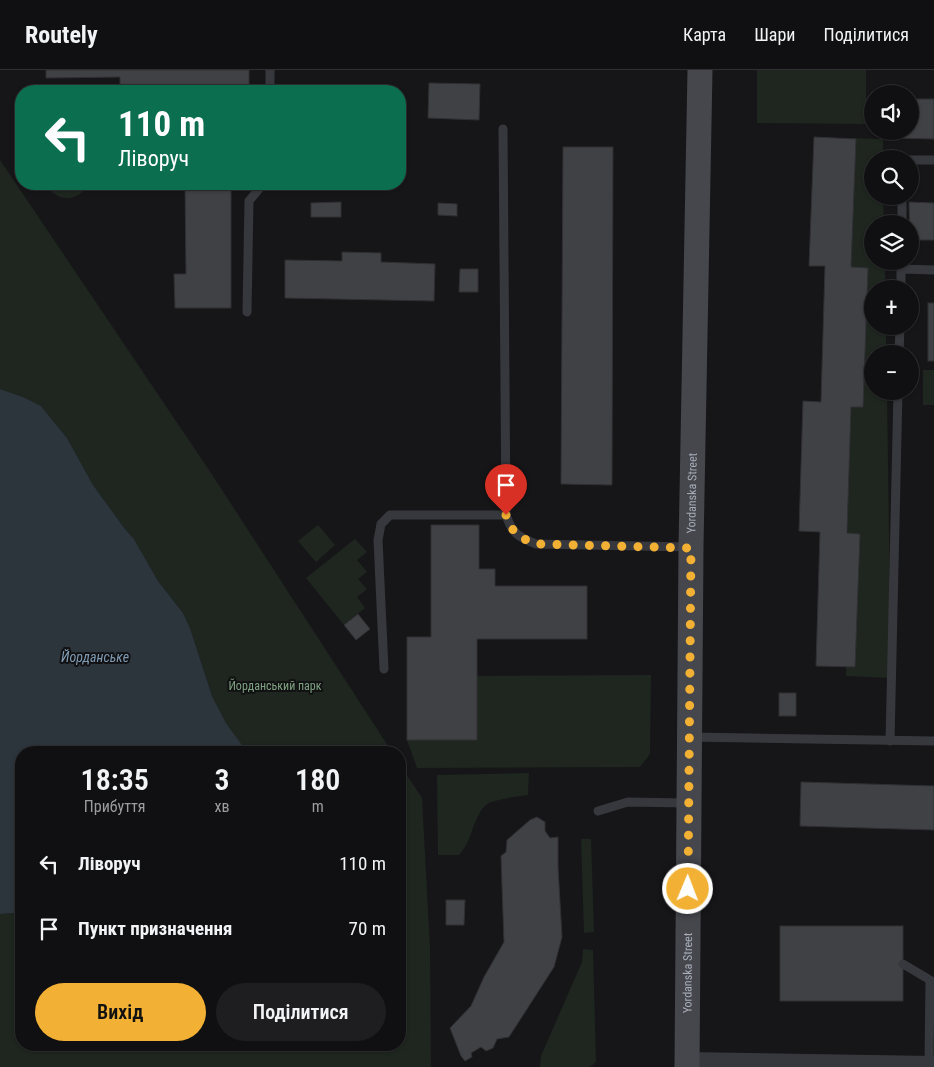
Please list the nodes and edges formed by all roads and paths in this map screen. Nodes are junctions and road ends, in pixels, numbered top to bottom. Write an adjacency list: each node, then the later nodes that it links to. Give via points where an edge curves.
1 (270, 70): 3 (lane)
2 (700, 70): 13 (main road, Yordanska Street)
3 (270, 85)
4 (503, 129): 12 (lane)
5 (919, 160): 6 (lane)
6 (934, 160)
7 (258, 190): 10 (lane, via 249,201)
8 (919, 268): 9 (lane)
9 (934, 270)
10 (247, 312)
11 (898, 400): 16 (lane)
12 (506, 515): 13 (lane, via 511,528 523,539 536,544); 14 (lane, via 390,515 381,524 378,540)
13 (691, 548): 15 (main road, Yordanska Street)
14 (384, 669)
15 (690, 737): 16 (lane); 18 (main road, Yordanska Street)
16 (890, 740): 17 (lane)
17 (934, 741)
18 (690, 803): 19 (lane, via 628,802); 21 (main road, Yordanska Street)
19 (598, 812)
20 (903, 964): 22 (lane, via 930,980)
21 (687, 1064): 22 (street)
22 (931, 1065)

